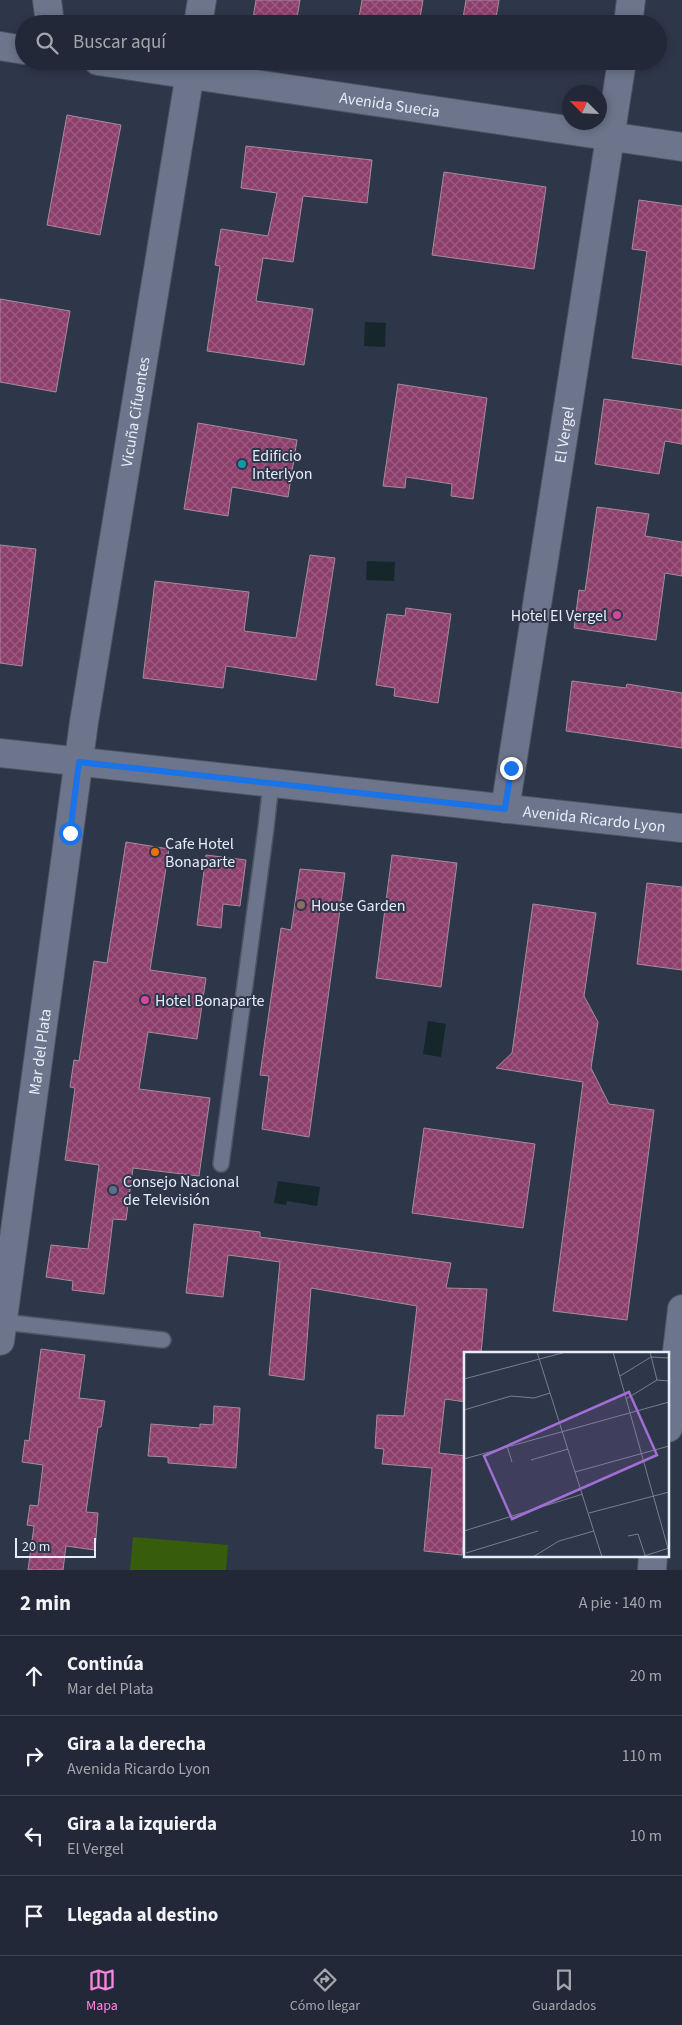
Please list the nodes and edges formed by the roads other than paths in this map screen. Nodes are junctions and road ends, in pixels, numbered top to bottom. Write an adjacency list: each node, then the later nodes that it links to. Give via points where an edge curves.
1 (47, 0): 4 (street)
2 (202, 0): 5 (street)
3 (631, 0): 6 (street)
4 (49, 15)
5 (200, 15)
6 (629, 15)
7 (0, 46): 8 (street)
8 (15, 48)
9 (191, 70): 15 (street, Vicuña Cifuentes)
10 (203, 70): 12 (street, Avenida Suecia)
11 (621, 70): 12 (street, El Vergel)
12 (610, 137): 13 (street, Avenida Suecia); 17 (street, El Vergel)
13 (682, 147)
14 (0, 753): 15 (street, Avenida Ricardo Lyon)
15 (79, 762): 16 (street, Avenida Ricardo Lyon); 21 (street, Mar del Plata)
16 (270, 783): 17 (street, Avenida Ricardo Lyon); 19 (lane)
17 (505, 809): 18 (street, Avenida Ricardo Lyon)
18 (682, 828)
19 (221, 1164)
20 (682, 1309): 23 (street)
21 (1, 1331): 22 (lane)
22 (163, 1340)
23 (670, 1411)

